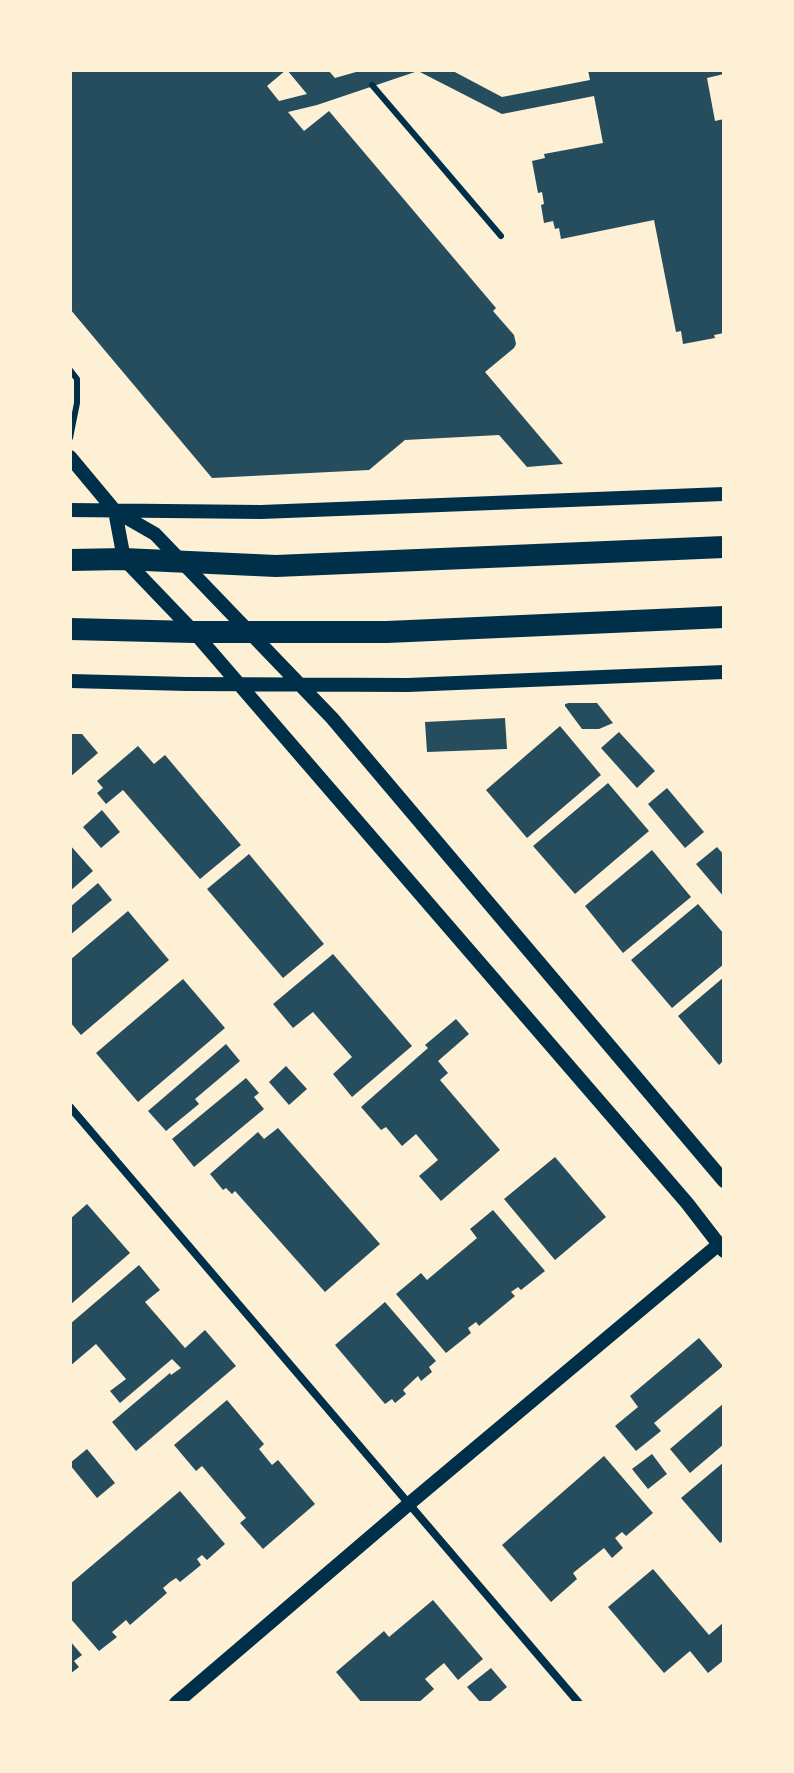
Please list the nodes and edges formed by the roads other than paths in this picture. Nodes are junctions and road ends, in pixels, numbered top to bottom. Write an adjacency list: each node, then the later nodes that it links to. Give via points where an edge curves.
1 (372, 85): 2 (lane)
2 (501, 236)
3 (70, 370): 4 (lane, via 77,379 77,403)
4 (70, 438)
5 (70, 457): 8 (street)
6 (724, 494): 8 (street, via 261,512)
7 (70, 510): 8 (street)
8 (115, 511): 10 (street); 12 (street, via 155,534)
9 (724, 547): 12 (highway, via 276,566)
10 (124, 559): 11 (highway); 12 (highway); 15 (street)
11 (70, 560)
12 (183, 562): 16 (street)
13 (724, 617): 16 (highway, via 387,632)
14 (70, 629): 15 (highway)
15 (194, 632): 16 (highway); 19 (street)
16 (250, 632): 20 (street)
17 (724, 672): 20 (street, via 408,685)
18 (70, 681): 19 (street)
19 (238, 683): 20 (street); 23 (street)
20 (300, 684): 22 (street)
21 (70, 1107): 24 (street)
22 (724, 1181)
23 (722, 1245): 24 (street)
24 (410, 1503): 25 (street); 26 (street)
25 (176, 1703)
26 (579, 1703)

